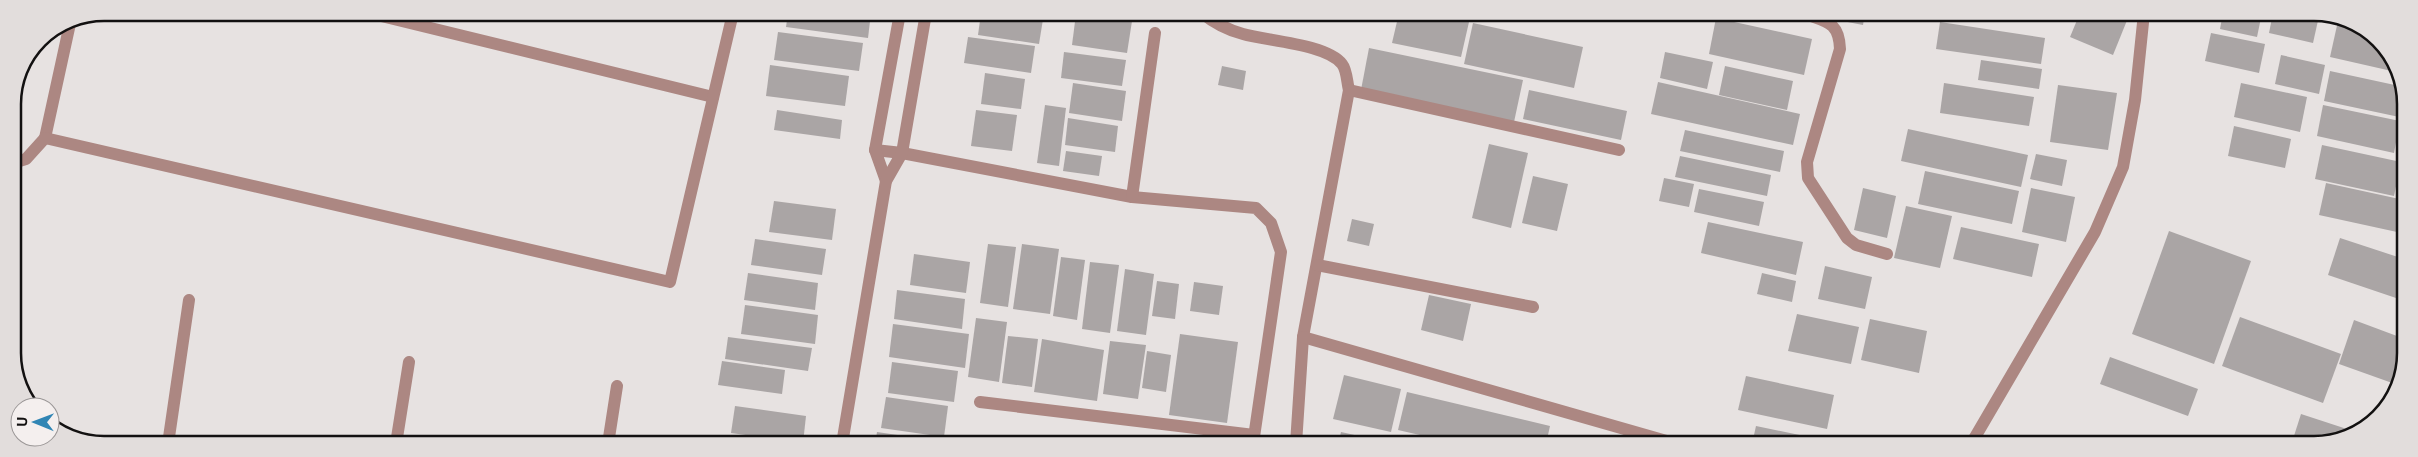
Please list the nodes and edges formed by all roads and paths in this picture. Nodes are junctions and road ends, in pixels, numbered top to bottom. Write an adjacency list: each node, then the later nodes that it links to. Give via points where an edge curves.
1 (402, 21): 11 (street)
2 (731, 21): 11 (street)
3 (899, 21): 13 (street)
4 (925, 21): 15 (street)
5 (1212, 21): 10 (street, via 1241,34 1333,56 1343,65)
6 (1824, 21): 19 (street, via 1832,24 1839,34 1840,49 1807,162 1808,178 1846,238 1856,245)
7 (2143, 21): 35 (street, via 2135,100 2123,167 2095,232)
8 (69, 30): 12 (street)
9 (1155, 32): 18 (street)
10 (1349, 90): 14 (street); 20 (street)
11 (713, 97): 12 (street, via 670,282)
12 (45, 138): 16 (street)
13 (875, 150): 15 (street); 17 (street)
14 (1619, 150)
15 (902, 153): 17 (street); 18 (street)
16 (21, 161)
17 (886, 181): 30 (street)
18 (1132, 197): 32 (street, via 1256,208 1271,223 1281,252)
19 (1887, 254)
20 (1316, 265): 22 (street); 23 (street)
21 (189, 300): 27 (street)
22 (1533, 307)
23 (1303, 337): 33 (street); 34 (street)
24 (409, 362): 28 (street)
25 (617, 386): 29 (street)
26 (980, 402): 31 (street)
27 (169, 436)
28 (397, 436)
29 (609, 436)
30 (843, 436)
31 (1225, 436)
32 (1255, 436)
33 (1297, 436)
34 (1649, 436)
35 (1976, 436)

